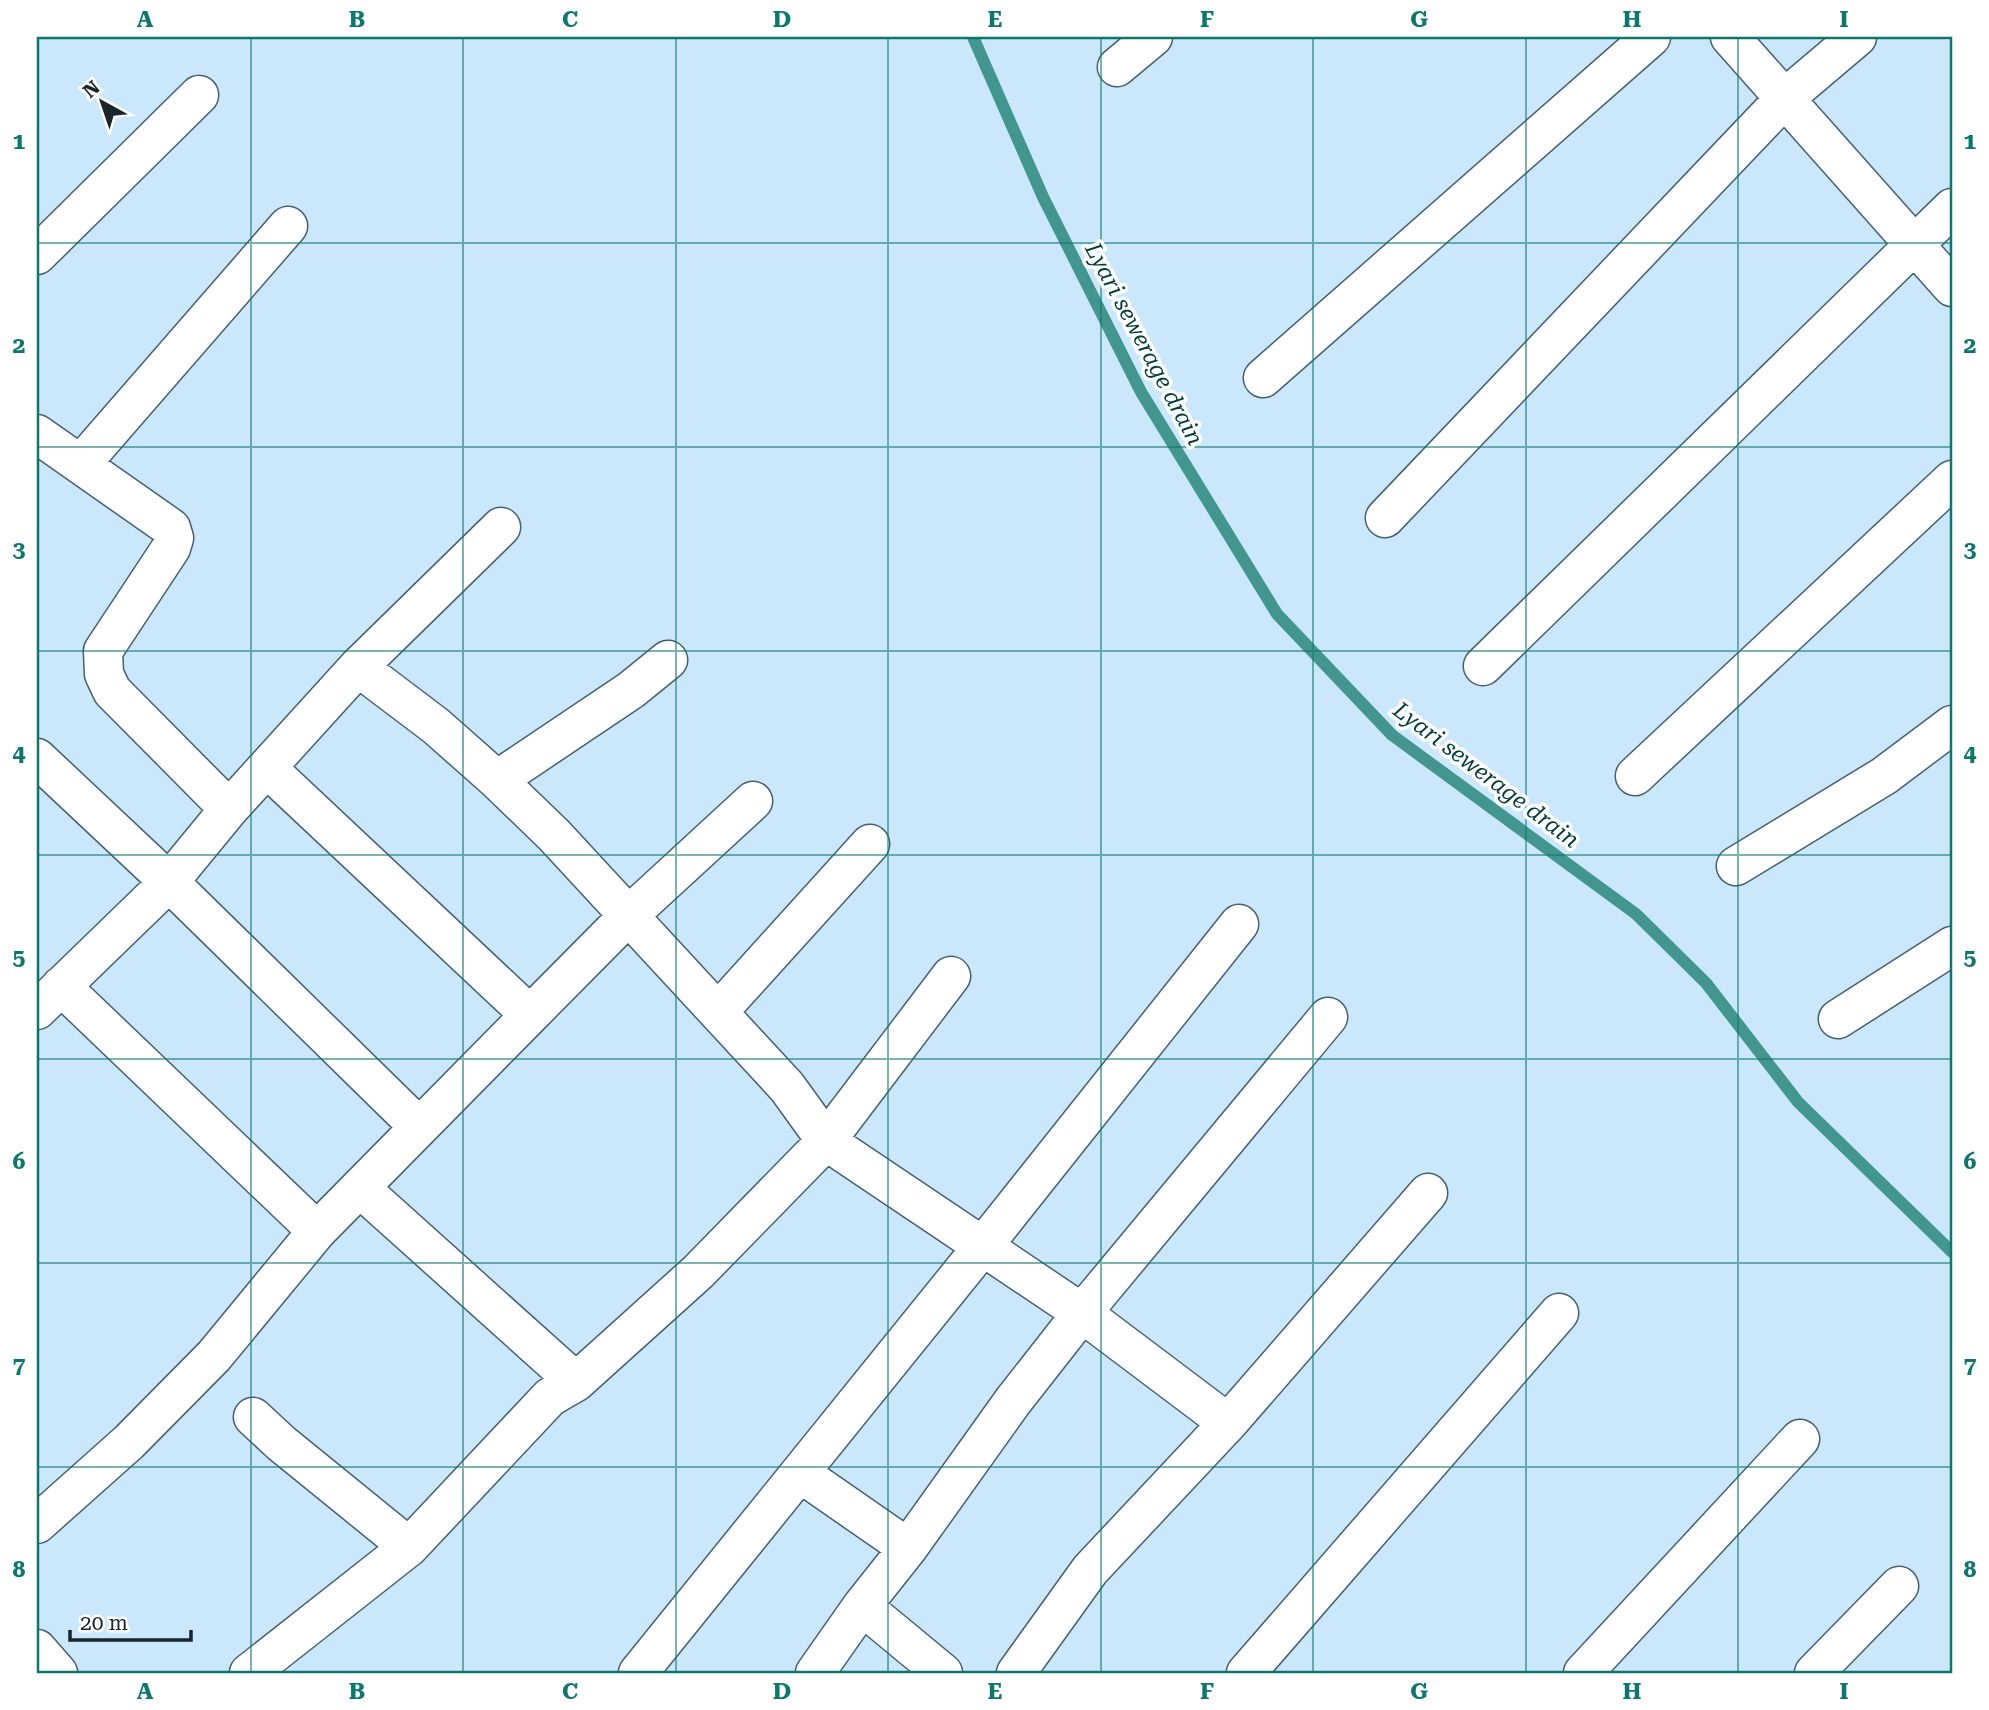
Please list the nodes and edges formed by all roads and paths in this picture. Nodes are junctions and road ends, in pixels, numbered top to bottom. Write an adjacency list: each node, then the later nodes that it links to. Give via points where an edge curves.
1 (1153, 37): 5 (street)
2 (1651, 37): 13 (street)
3 (1730, 37): 7 (street)
4 (1857, 37): 7 (street)
5 (1117, 67)
6 (199, 95): 11 (street)
7 (1785, 98): 10 (street); 17 (street)
8 (1952, 208): 10 (street)
9 (288, 226): 15 (street)
10 (1914, 244): 12 (street); 20 (street)
11 (37, 255)
12 (1952, 286)
13 (1263, 378)
14 (37, 434): 15 (street)
15 (81, 464): 28 (street, via 171,528 174,538 103,651 104,674 112,691)
16 (1952, 480): 25 (street)
17 (1385, 518)
18 (501, 527): 21 (street)
19 (668, 660): 26 (street)
20 (1483, 666)
21 (358, 667): 24 (street); 26 (street)
22 (1952, 725): 30 (street, via 1884,776)
23 (37, 758): 31 (street)
24 (267, 768): 28 (street); 38 (street)
25 (1635, 776)
26 (497, 780): 32 (street)
27 (752, 801): 32 (street)
28 (229, 808): 31 (street)
29 (870, 844): 37 (street)
30 (1736, 866)
31 (169, 882): 36 (street); 41 (street)
32 (628, 916): 37 (street); 38 (street)
33 (1239, 924): 46 (street)
34 (1952, 946): 40 (street)
35 (951, 976): 42 (street)
36 (49, 998): 45 (street)
37 (718, 1012): 42 (street, via 788,1087)
38 (530, 1014): 41 (street)
39 (1328, 1017): 47 (street)
40 (1839, 1018)
41 (419, 1127): 43 (street)
42 (826, 1141): 46 (street); 49 (street, via 698,1272)
43 (360, 1188): 45 (street); 49 (street)
44 (1428, 1193): 51 (street)
45 (317, 1231): 54 (street, via 214,1356 129,1442)
46 (983, 1246): 47 (street); 53 (street)
47 (1082, 1313): 51 (street); 56 (street)
48 (1559, 1313): 66 (street)
49 (576, 1381): 55 (street, via 550,1397)
50 (253, 1417): 55 (street)
51 (1228, 1423): 65 (street, via 1090,1570)
52 (1800, 1439): 67 (street)
53 (800, 1473): 56 (street); 62 (street)
54 (37, 1524)
55 (409, 1548): 61 (street)
56 (908, 1548): 58 (street)
57 (1899, 1586): 68 (street)
58 (862, 1606): 63 (street); 64 (street)
59 (37, 1649): 60 (street)
60 (58, 1673)
61 (249, 1673)
62 (638, 1673)
63 (815, 1673)
64 (943, 1673)
65 (1016, 1673)
66 (1246, 1673)
67 (1583, 1673)
68 (1814, 1673)

